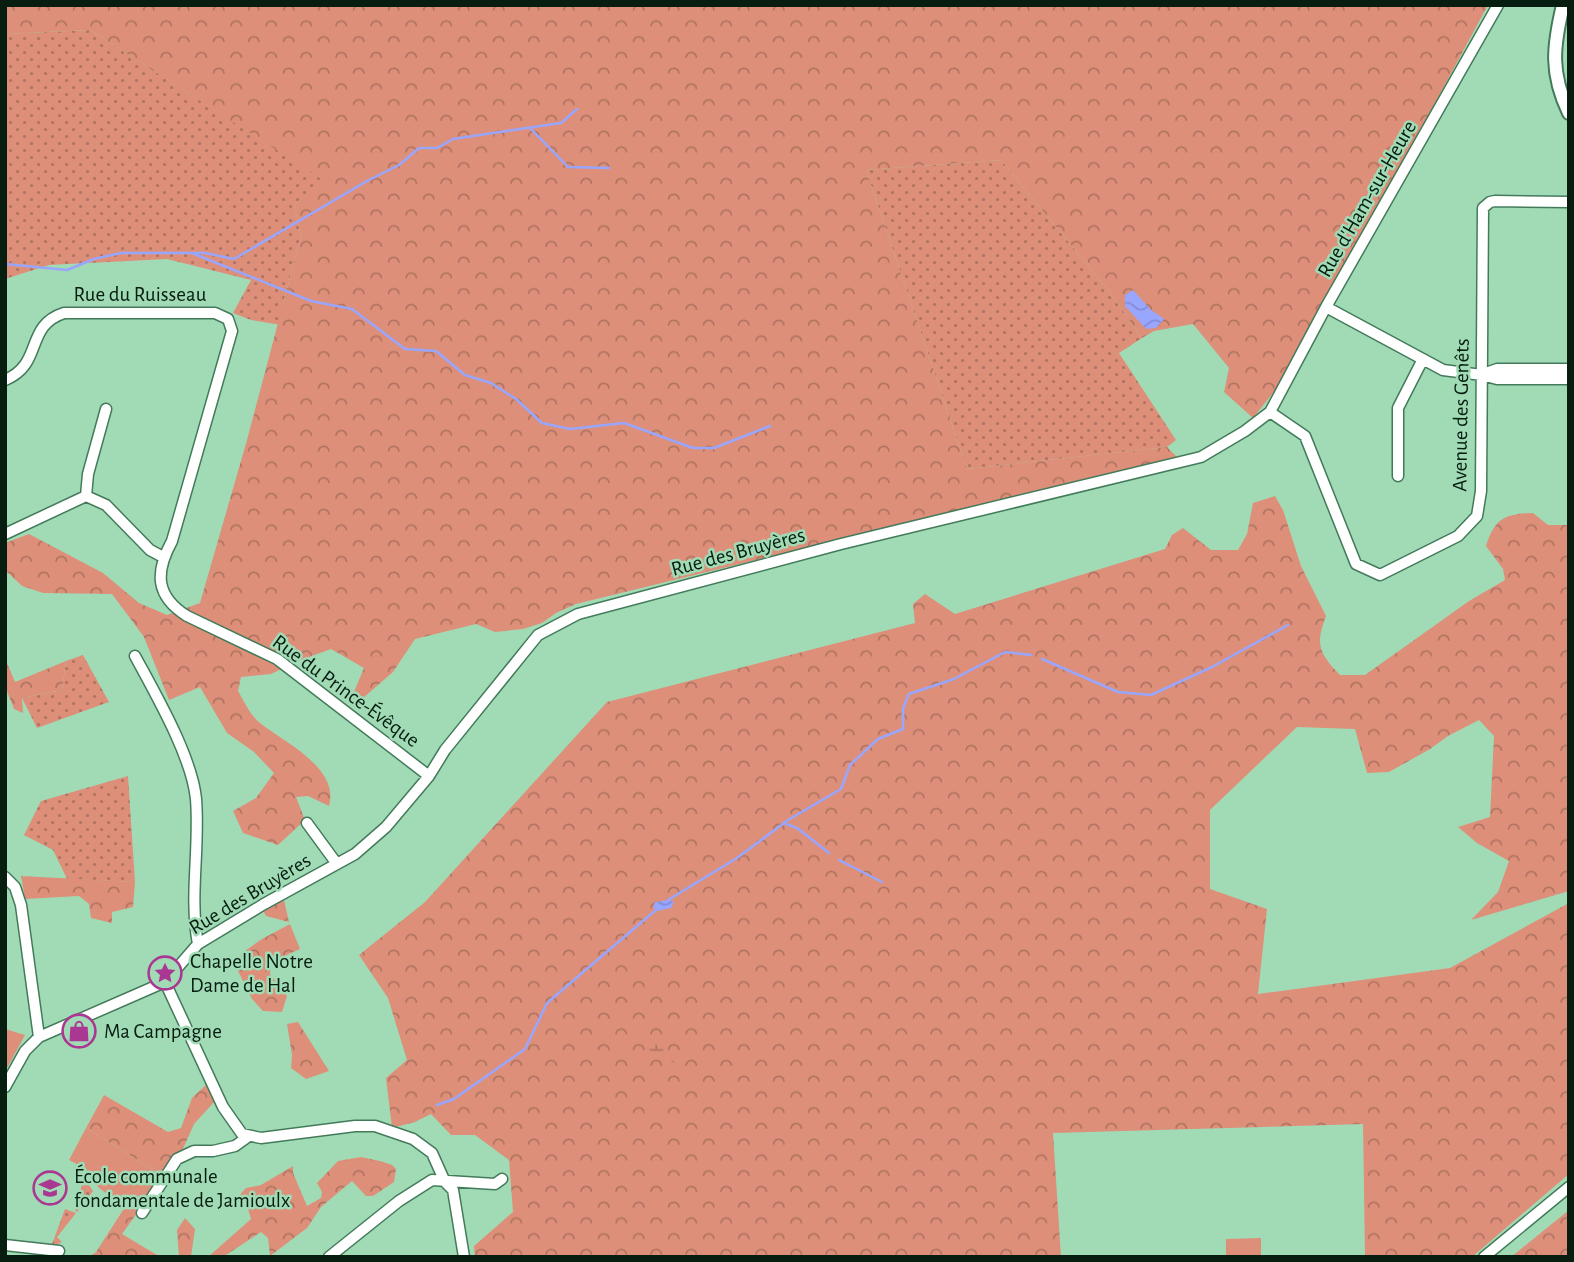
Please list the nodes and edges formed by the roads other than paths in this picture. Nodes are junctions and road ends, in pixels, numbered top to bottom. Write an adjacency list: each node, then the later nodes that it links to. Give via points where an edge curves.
1 (1498, 5): 5 (street, Rue d'Ham-sur-Heure)
2 (1563, 5): 3 (street, via 1554,65)
3 (1569, 113)
4 (1569, 202): 8 (street, Avenue des Genêts, via 1495,201 1483,208)
5 (1326, 307): 6 (street); 12 (street, Rue d'Ham-sur-Heure)
6 (1423, 359): 8 (street, via 1443,370); 13 (street, via 1398,408)
7 (1569, 369): 8 (street, via 1497,369)
8 (1482, 374): 9 (street, via 1497,379); 12 (street, Avenue des Genêts, via 1477,516 1458,536 1380,575 1356,564 1304,436)
9 (1569, 379)
10 (5, 380): 16 (street, Rue du Ruisseau, via 19,374 43,324 64,313 215,313 228,319 232,331 172,541)
11 (106, 410): 14 (street)
12 (1270, 412): 18 (street, Rue des Bruyères, via 1201,457 841,544 578,614 538,635)
13 (1398, 476)
14 (86, 496): 15 (street); 16 (street, via 106,505 150,550)
15 (5, 534)
16 (163, 557): 18 (street, Rue du Prince-Évêque, via 162,590 174,608 277,659)
17 (135, 656): 22 (street, via 192,772)
18 (429, 776): 20 (street, Rue des Bruyères, via 386,827)
19 (307, 823): 20 (street, Rue des Bruyères)
20 (337, 864): 22 (street, Rue des Bruyères)
21 (5, 877): 24 (street, via 15,887 21,905)
22 (198, 944): 23 (street, Rue des Bruyères)
23 (165, 982): 24 (street, Rue des Bruyères); 26 (street, via 223,1107 242,1134)
24 (39, 1037): 25 (street, via 25,1051)
25 (5, 1087)
26 (249, 1136): 28 (street, via 375,1126 423,1145 432,1153); 30 (street, via 235,1146 194,1151 179,1158)
27 (502, 1179): 28 (street, via 495,1184)
28 (445, 1182): 33 (street, via 432,1180 399,1201); 34 (street, via 453,1190)
29 (1569, 1187): 35 (street)
30 (142, 1213)
31 (5, 1245): 32 (street)
32 (59, 1251)
33 (329, 1257)
34 (464, 1257)
35 (1484, 1257)

